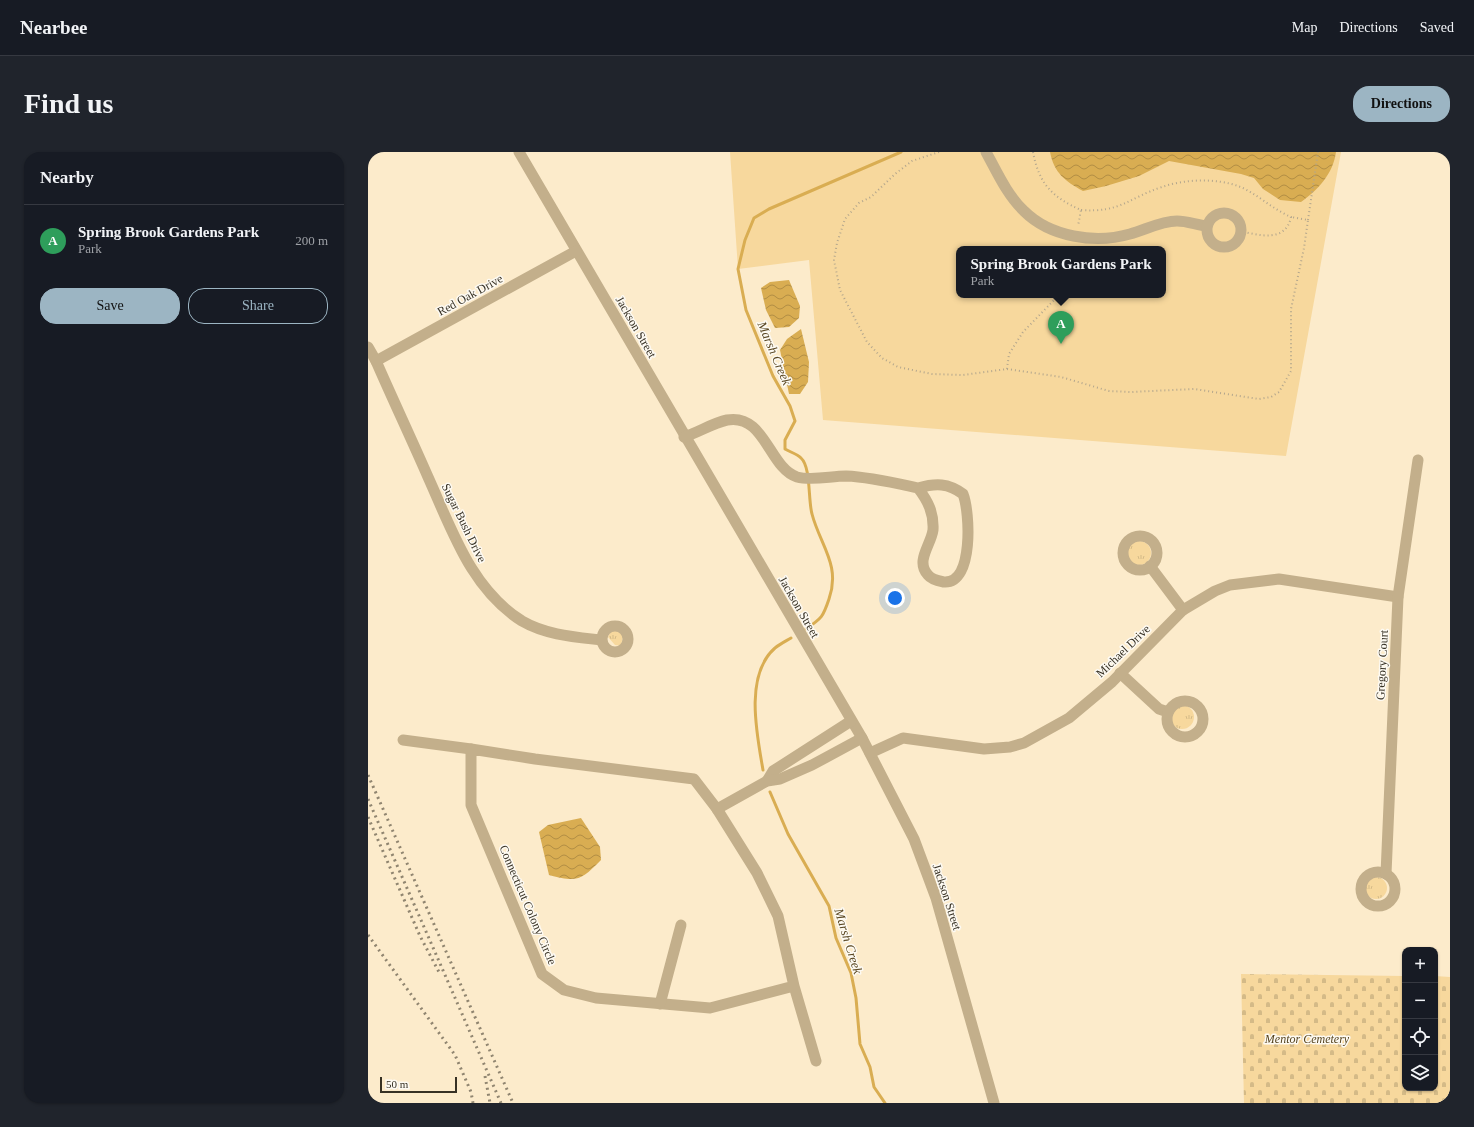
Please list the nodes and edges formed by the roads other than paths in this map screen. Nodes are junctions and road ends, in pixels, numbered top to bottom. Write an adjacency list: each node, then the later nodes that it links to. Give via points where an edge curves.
1 (519, 152): 4 (street, Jackson Street)
2 (986, 152): 3 (street, via 1006,188 1023,211 1042,226 1087,239 1129,235 1177,221)
3 (1207, 226): 3 (street, via 1213,216 1224,212 1235,216 1242,231 1232,245 1221,247 1208,237)
4 (576, 251): 6 (street, Red Oak Drive); 7 (street, Jackson Street)
5 (368, 347): 6 (street, Sugar Bush Drive)
6 (376, 361): 13 (street, Sugar Bush Drive, via 462,552 485,589 506,610 535,628 567,636)
7 (684, 437): 9 (street, via 724,421 739,420 754,428 767,442 785,470 798,477 847,476); 16 (street, Jackson Street)
8 (1418, 460): 11 (street, Gregory Court)
9 (918, 488): 9 (street, via 932,510 933,521 933,531 923,558 923,568 928,576 938,582 949,582 957,577 964,567 967,505 963,494 945,484)
10 (1150, 566): 12 (street)
11 (1398, 597): 12 (street, Michael Drive, via 1279,579 1230,585); 23 (street, Gregory Court)
12 (1183, 610): 14 (street, Michael Drive)
13 (601, 640)
14 (1120, 673): 15 (street, via 1159,709); 20 (street, Michael Drive, via 1068,718 1024,743 984,749 903,738)
15 (1168, 712)
16 (851, 721): 17 (street, Jackson Street); 21 (street, via 773,771)
17 (862, 738): 20 (street, Jackson Street); 21 (street, via 780,780)
18 (403, 740): 19 (street)
19 (471, 749): 22 (street, via 694,779); 26 (street, Connecticut Colony Circle, via 471,805 542,974 564,990 596,998)
20 (870, 753): 28 (street, Jackson Street, via 914,839 936,898)
21 (767, 781): 22 (street)
22 (716, 809): 25 (street, via 757,873 778,916)
23 (1386, 874)
24 (682, 925): 26 (street)
25 (794, 986): 26 (street, Connecticut Colony Circle, via 710,1008); 27 (street)
26 (660, 1004)
27 (816, 1060)
28 (994, 1103)

